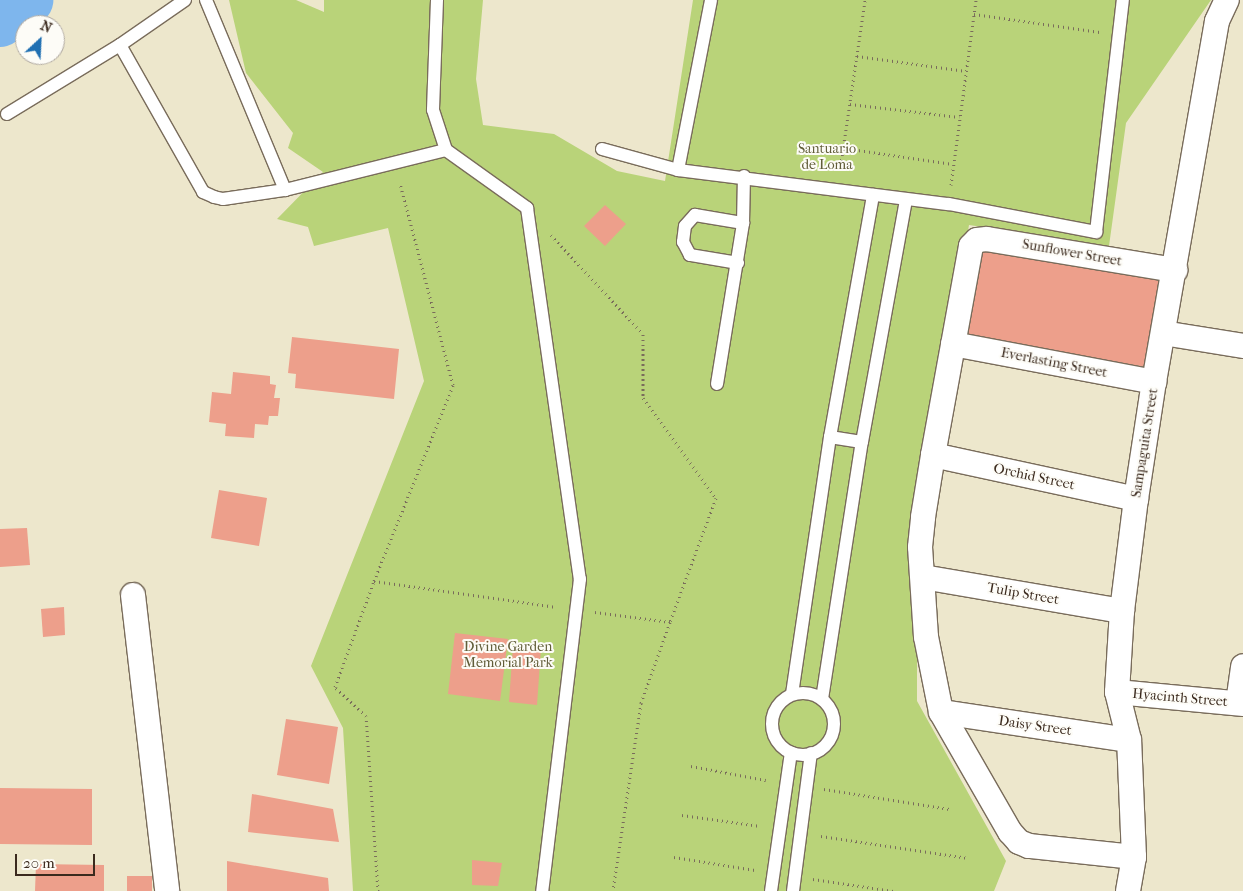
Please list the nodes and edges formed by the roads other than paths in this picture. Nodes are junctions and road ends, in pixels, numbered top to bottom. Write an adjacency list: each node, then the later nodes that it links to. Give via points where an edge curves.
1 (185, 0): 7 (lane)
2 (206, 0): 13 (lane)
3 (437, 0): 10 (lane, via 434,110)
4 (711, 0): 11 (lane)
5 (1123, 0): 15 (lane, via 1096,232 949,204)
6 (1227, 0): 18 (street, Sampaguita Street, via 1217,21)
7 (120, 45): 8 (lane); 13 (lane, via 203,192 223,199)
8 (6, 114)
9 (602, 149): 11 (lane)
10 (446, 150): 13 (lane); 42 (lane, via 527,208 580,579)
11 (678, 170): 12 (lane)
12 (744, 176): 14 (lane); 16 (lane)
13 (285, 190)
14 (874, 196): 15 (lane); 24 (lane)
15 (906, 200): 25 (lane)
16 (743, 223): 17 (lane); 17 (lane, via 695,215 685,226 683,242 690,254)
17 (738, 263): 23 (lane)
18 (1175, 270): 19 (street, Sampaguita Street); 20 (street, Sunflower Street, via 987,238 977,240 971,246)
19 (1163, 333): 21 (street); 22 (street, Sampaguita Street)
20 (953, 344): 22 (street, Everlasting Street); 26 (street)
21 (1243, 346)
22 (1154, 382): 27 (street, Sampaguita Street)
23 (717, 384)
24 (830, 437): 25 (lane); 33 (lane)
25 (862, 442): 34 (lane)
26 (933, 455): 27 (street, Orchid Street); 28 (street, via 920,547)
27 (1136, 499): 30 (street, Sampaguita Street)
28 (923, 577): 30 (street, Tulip Street); 36 (street, via 926,637)
29 (133, 594): 41 (street)
30 (1122, 611): 32 (street, Sampaguita Street)
31 (1243, 666): 35 (street)
32 (1117, 692): 35 (street, Hyacinth Street); 37 (street, Sampaguita Street)
33 (792, 694): 34 (lane, via 803,692); 38 (lane, via 782,700 772,720 778,742)
34 (822, 699): 39 (lane, via 830,706 834,726 827,745)
35 (1240, 704)
36 (941, 712): 37 (street, Daisy Street); 40 (street, via 1010,832 1019,842 1029,846)
37 (1129, 740): 40 (street, Sampaguita Street)
38 (791, 752): 39 (lane); 43 (lane)
39 (812, 753): 44 (lane)
40 (1134, 857): 45 (street, Sampaguita Street)
41 (166, 891)
42 (542, 891)
43 (771, 891)
44 (793, 891)
45 (1128, 891)

